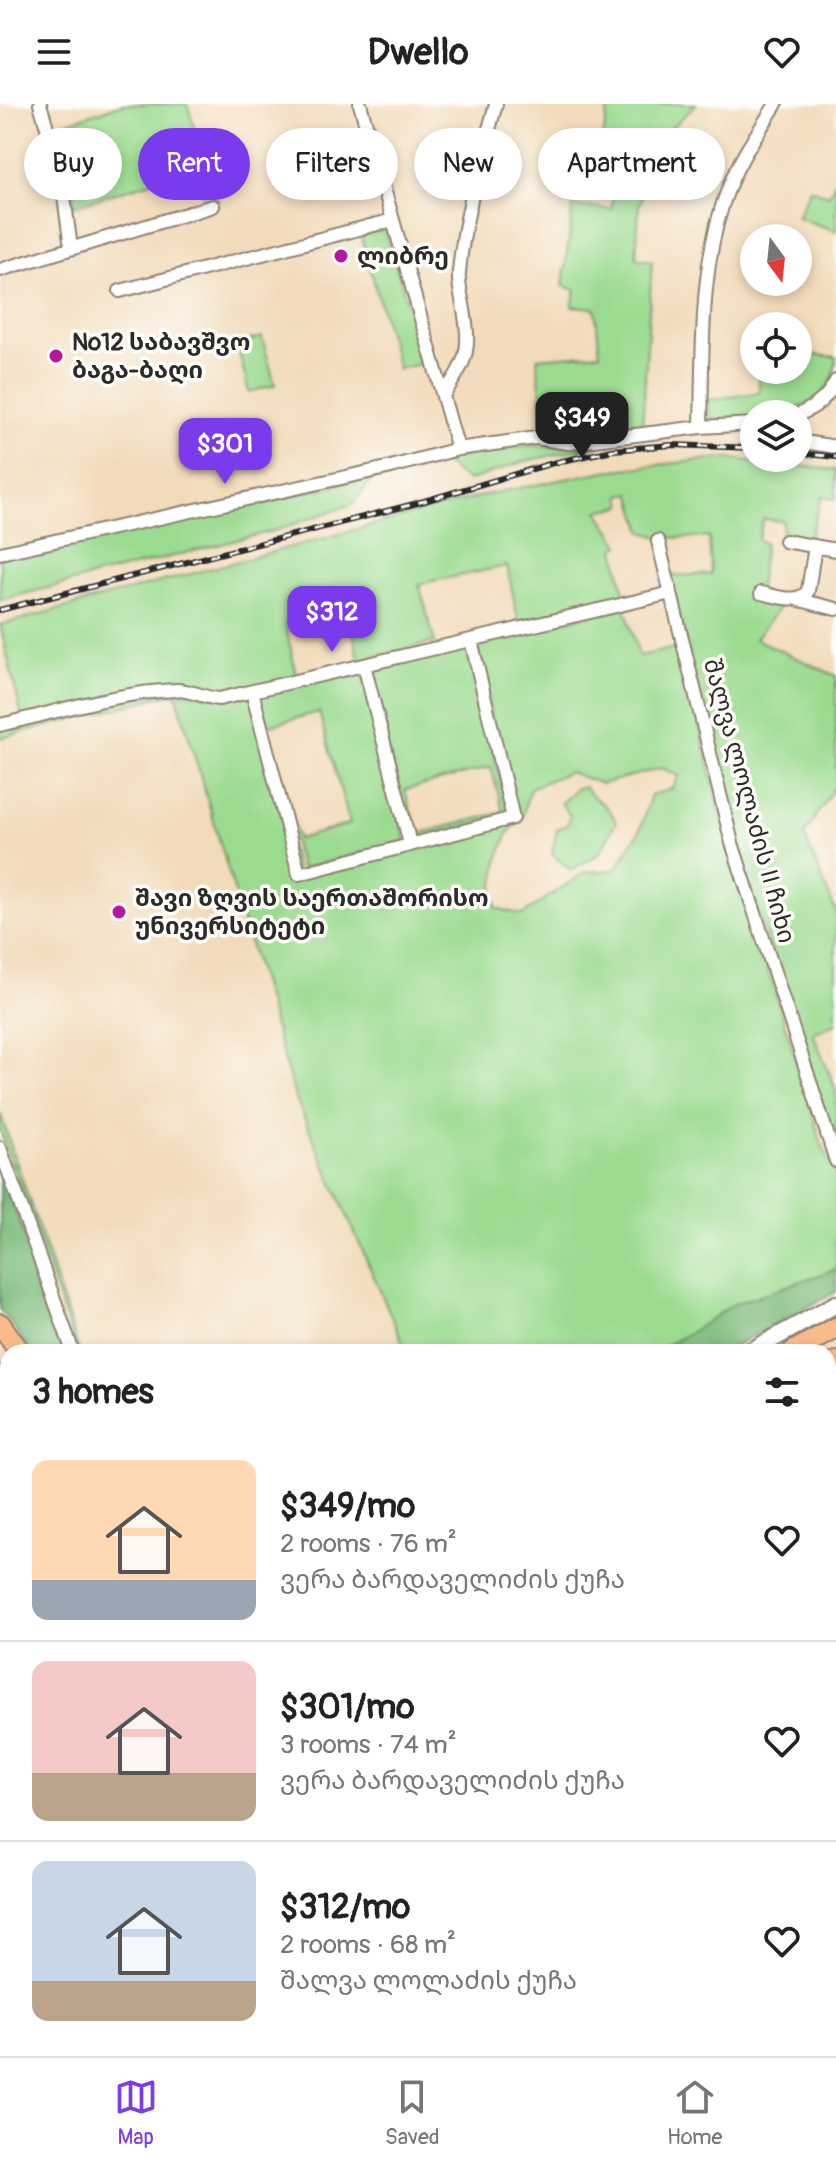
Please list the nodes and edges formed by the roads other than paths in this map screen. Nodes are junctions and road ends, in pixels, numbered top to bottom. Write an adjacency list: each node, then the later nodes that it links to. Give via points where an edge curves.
1 (40, 104): 9 (street, via 61,174)
2 (360, 104): 5 (street)
3 (496, 104): 14 (street, via 458,276 468,350)
4 (776, 104): 17 (street, via 731,181 714,230 703,317)
5 (367, 128)
6 (387, 200): 8 (street)
7 (213, 206): 9 (street)
8 (393, 220): 11 (street); 14 (street)
9 (71, 248): 10 (street)
10 (0, 270)
11 (120, 291)
12 (836, 381): 13 (street)
13 (833, 394): 15 (street)
14 (443, 395): 20 (street)
15 (812, 409)
16 (740, 425): 17 (street)
17 (701, 427): 20 (street, via 569,443 536,438)
18 (812, 443): 19 (street)
19 (836, 447)
20 (458, 449): 25 (street)
21 (658, 541): 26 (street, შალვა ლოლაძის II ჩიხი)
22 (785, 541): 23 (street)
23 (815, 546): 24 (street); 28 (street, via 808,591)
24 (836, 550)
25 (0, 553)
26 (671, 593): 30 (street); 36 (street, შალვა ლოლაძის II ჩიხი, via 732,843)
27 (761, 593): 28 (street)
28 (796, 599): 29 (street)
29 (836, 609)
30 (471, 640): 31 (street); 34 (street, via 513,818)
31 (364, 665): 32 (street); 34 (street)
32 (252, 691): 33 (street, via 219,699 182,690 142,693); 34 (street, via 299,874)
33 (0, 725)
34 (410, 844)
35 (0, 1148): 41 (street)
36 (836, 1161)
37 (836, 1304): 42 (street)
38 (0, 1324): 40 (main road)
39 (836, 1328): 43 (main road)
40 (14, 1344)
41 (70, 1344)
42 (764, 1344)
43 (807, 1344)

